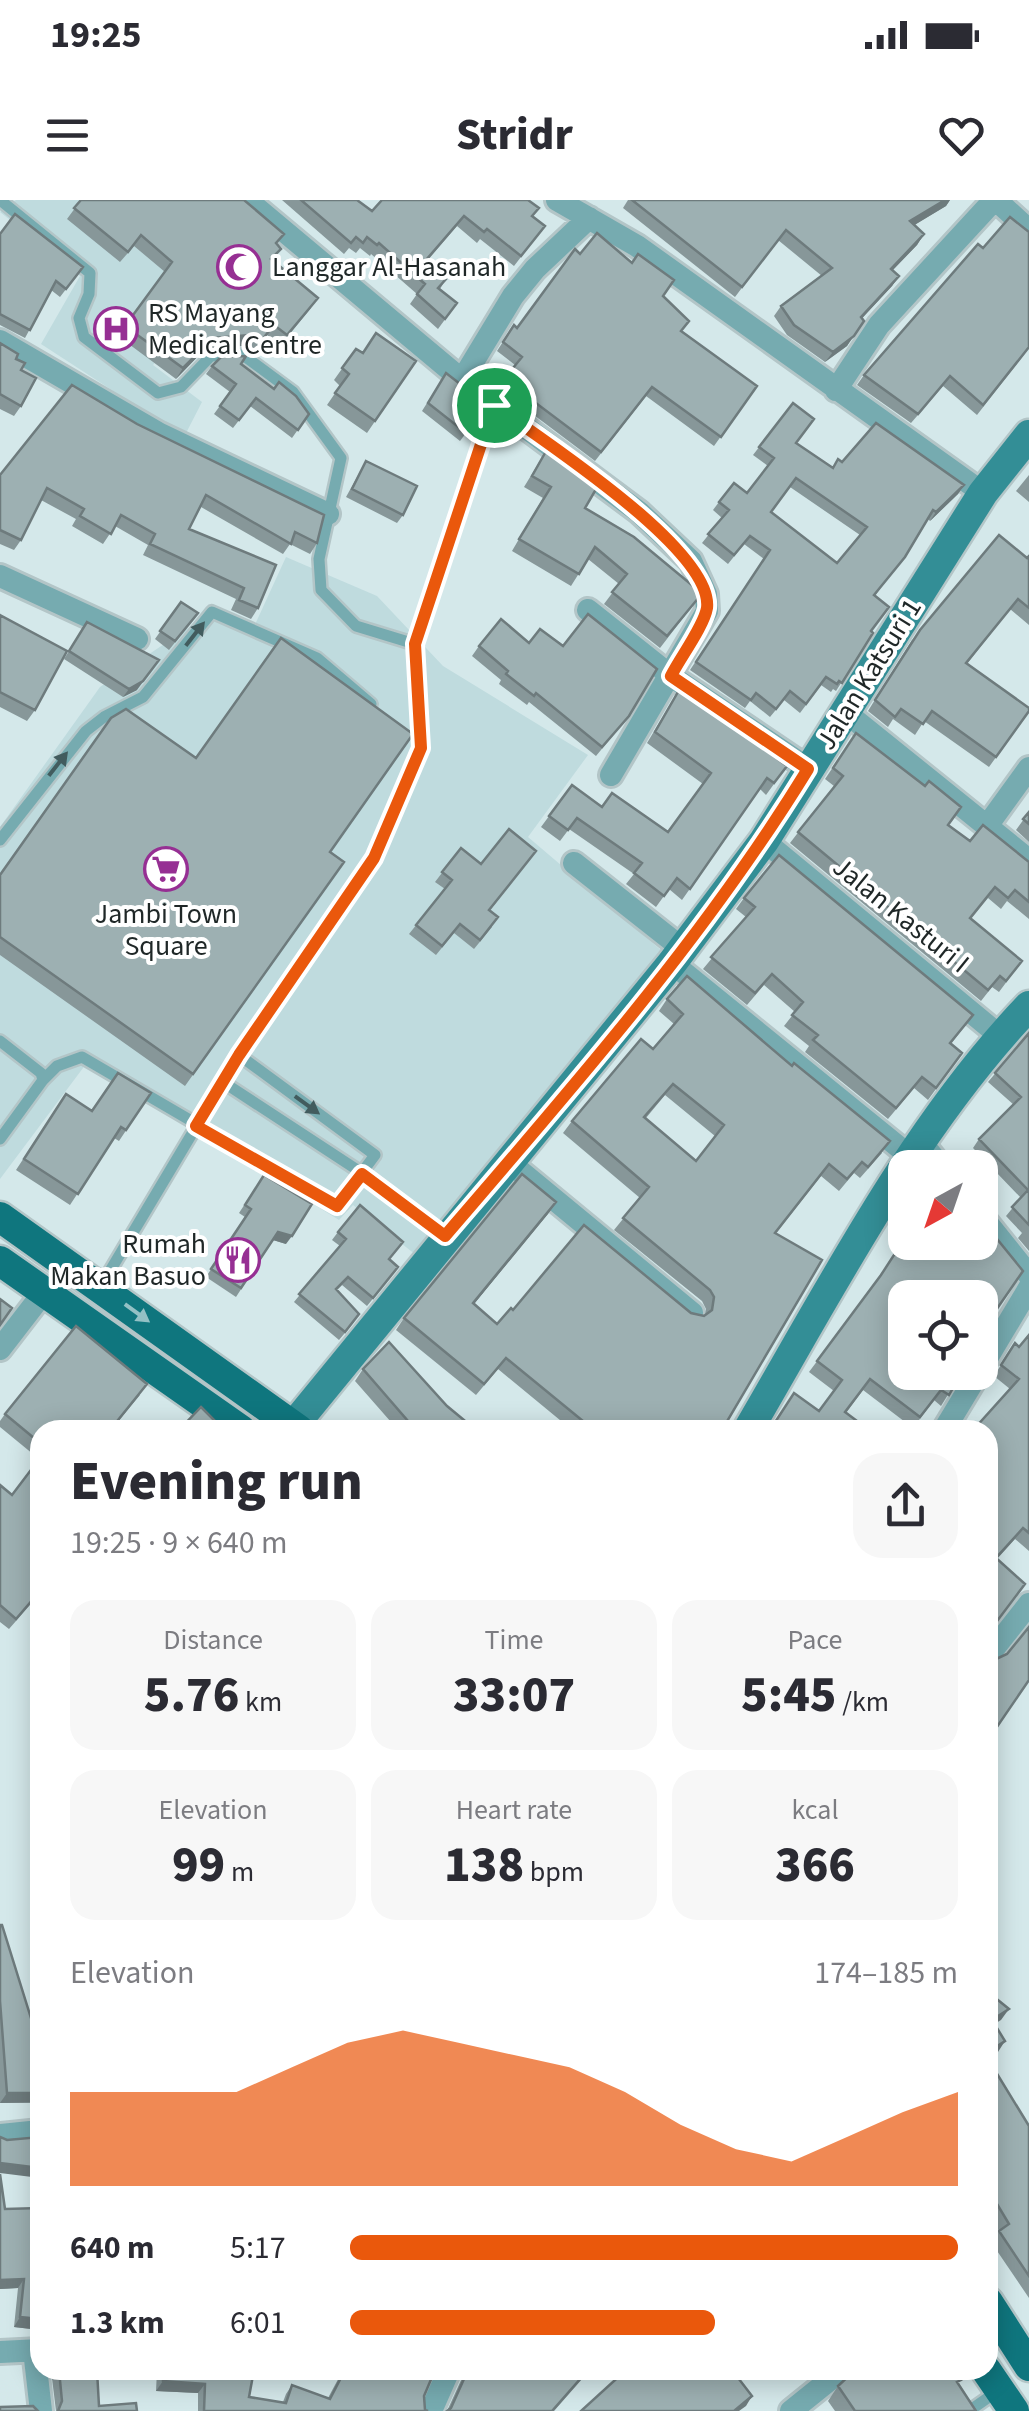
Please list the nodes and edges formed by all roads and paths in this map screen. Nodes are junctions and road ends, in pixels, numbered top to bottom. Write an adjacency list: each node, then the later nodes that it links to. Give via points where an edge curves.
1 (0, 200): 13 (lane, via 90,273 79,318 84,337 158,393 181,387 211,356 243,355 293,392 342,458)
2 (247, 200): 8 (street)
3 (557, 200): 5 (street)
4 (995, 200): 6 (street); 9 (street, via 879,325)
5 (589, 218): 8 (street, via 534,268); 9 (street)
6 (1029, 230)
7 (0, 341): 13 (street, via 160,434)
8 (462, 380): 10 (street)
9 (836, 390): 12 (street)
10 (494, 405): 17 (lane); 18 (street, via 640,512 690,561 707,610)
11 (1029, 436): 12 (street, Jalan Katsuri 1)
12 (984, 493): 20 (street, Jalan Katsuri 1)
13 (328, 514): 17 (lane, via 321,590 356,626)
14 (0, 576): 16 (street)
15 (588, 610): 18 (street)
16 (137, 638)
17 (415, 644): 22 (lane)
18 (671, 676): 24 (street); 25 (street)
19 (376, 709): 27 (lane, one-way to 19, via 86,731 143,698 212,612 316,658)
20 (844, 711): 24 (street, Jalan Katsuri 1); 26 (street)
21 (406, 735): 22 (lane)
22 (421, 748): 35 (lane, via 374,858)
23 (1029, 768): 26 (street)
24 (808, 769): 28 (street, Jalan Katsuri 1)
25 (611, 774)
26 (987, 826): 29 (street)
27 (0, 840)
28 (764, 842): 31 (street, Jalan Katsuri 1); 33 (street, Jalan Kasturi I)
29 (1029, 860)
30 (574, 863): 31 (street)
31 (678, 956): 40 (street); 41 (street, Jalan Katsuri 1)
32 (1029, 1006): 33 (street)
33 (1000, 1036): 40 (street)
34 (0, 1041): 36 (lane)
35 (239, 1055): 37 (lane); 42 (lane, one-way to 42, via 376,1155)
36 (43, 1080): 38 (lane, via 82,1057); 39 (lane)
37 (223, 1082): 38 (lane); 42 (lane)
38 (196, 1126): 42 (lane, via 337,1206); 49 (lane)
39 (0, 1139)
40 (917, 1150)
41 (509, 1162): 45 (street, Jalan Katsuri 1); 52 (street)
42 (362, 1174): 45 (lane)
43 (888, 1198): 59 (street)
44 (0, 1217): 49 (main road)
45 (445, 1236): 58 (street, Jalan Katsuri 1)
46 (998, 1236): 48 (street)
47 (0, 1261): 51 (main road)
48 (1029, 1275)
49 (101, 1286): 57 (main road, one-way to 57)
50 (1029, 1288): 53 (street)
51 (44, 1292): 54 (street); 56 (main road)
52 (692, 1313)
53 (998, 1339)
54 (0, 1350)
55 (968, 1390): 60 (street)
56 (227, 1420)
57 (286, 1420)
58 (301, 1420)
59 (754, 1420)
60 (950, 1420)
61 (1029, 1604): 62 (street)
62 (998, 1643)
63 (30, 2132): 64 (street)
64 (0, 2135)
65 (998, 2318): 68 (main road)
66 (30, 2350): 67 (street)
67 (0, 2352)
68 (1029, 2366)
69 (39, 2380): 73 (street)
70 (446, 2380): 74 (street)
71 (829, 2380): 75 (street)
72 (1000, 2390): 76 (lane)
73 (41, 2411)
74 (432, 2411)
75 (790, 2411)
76 (969, 2411)

